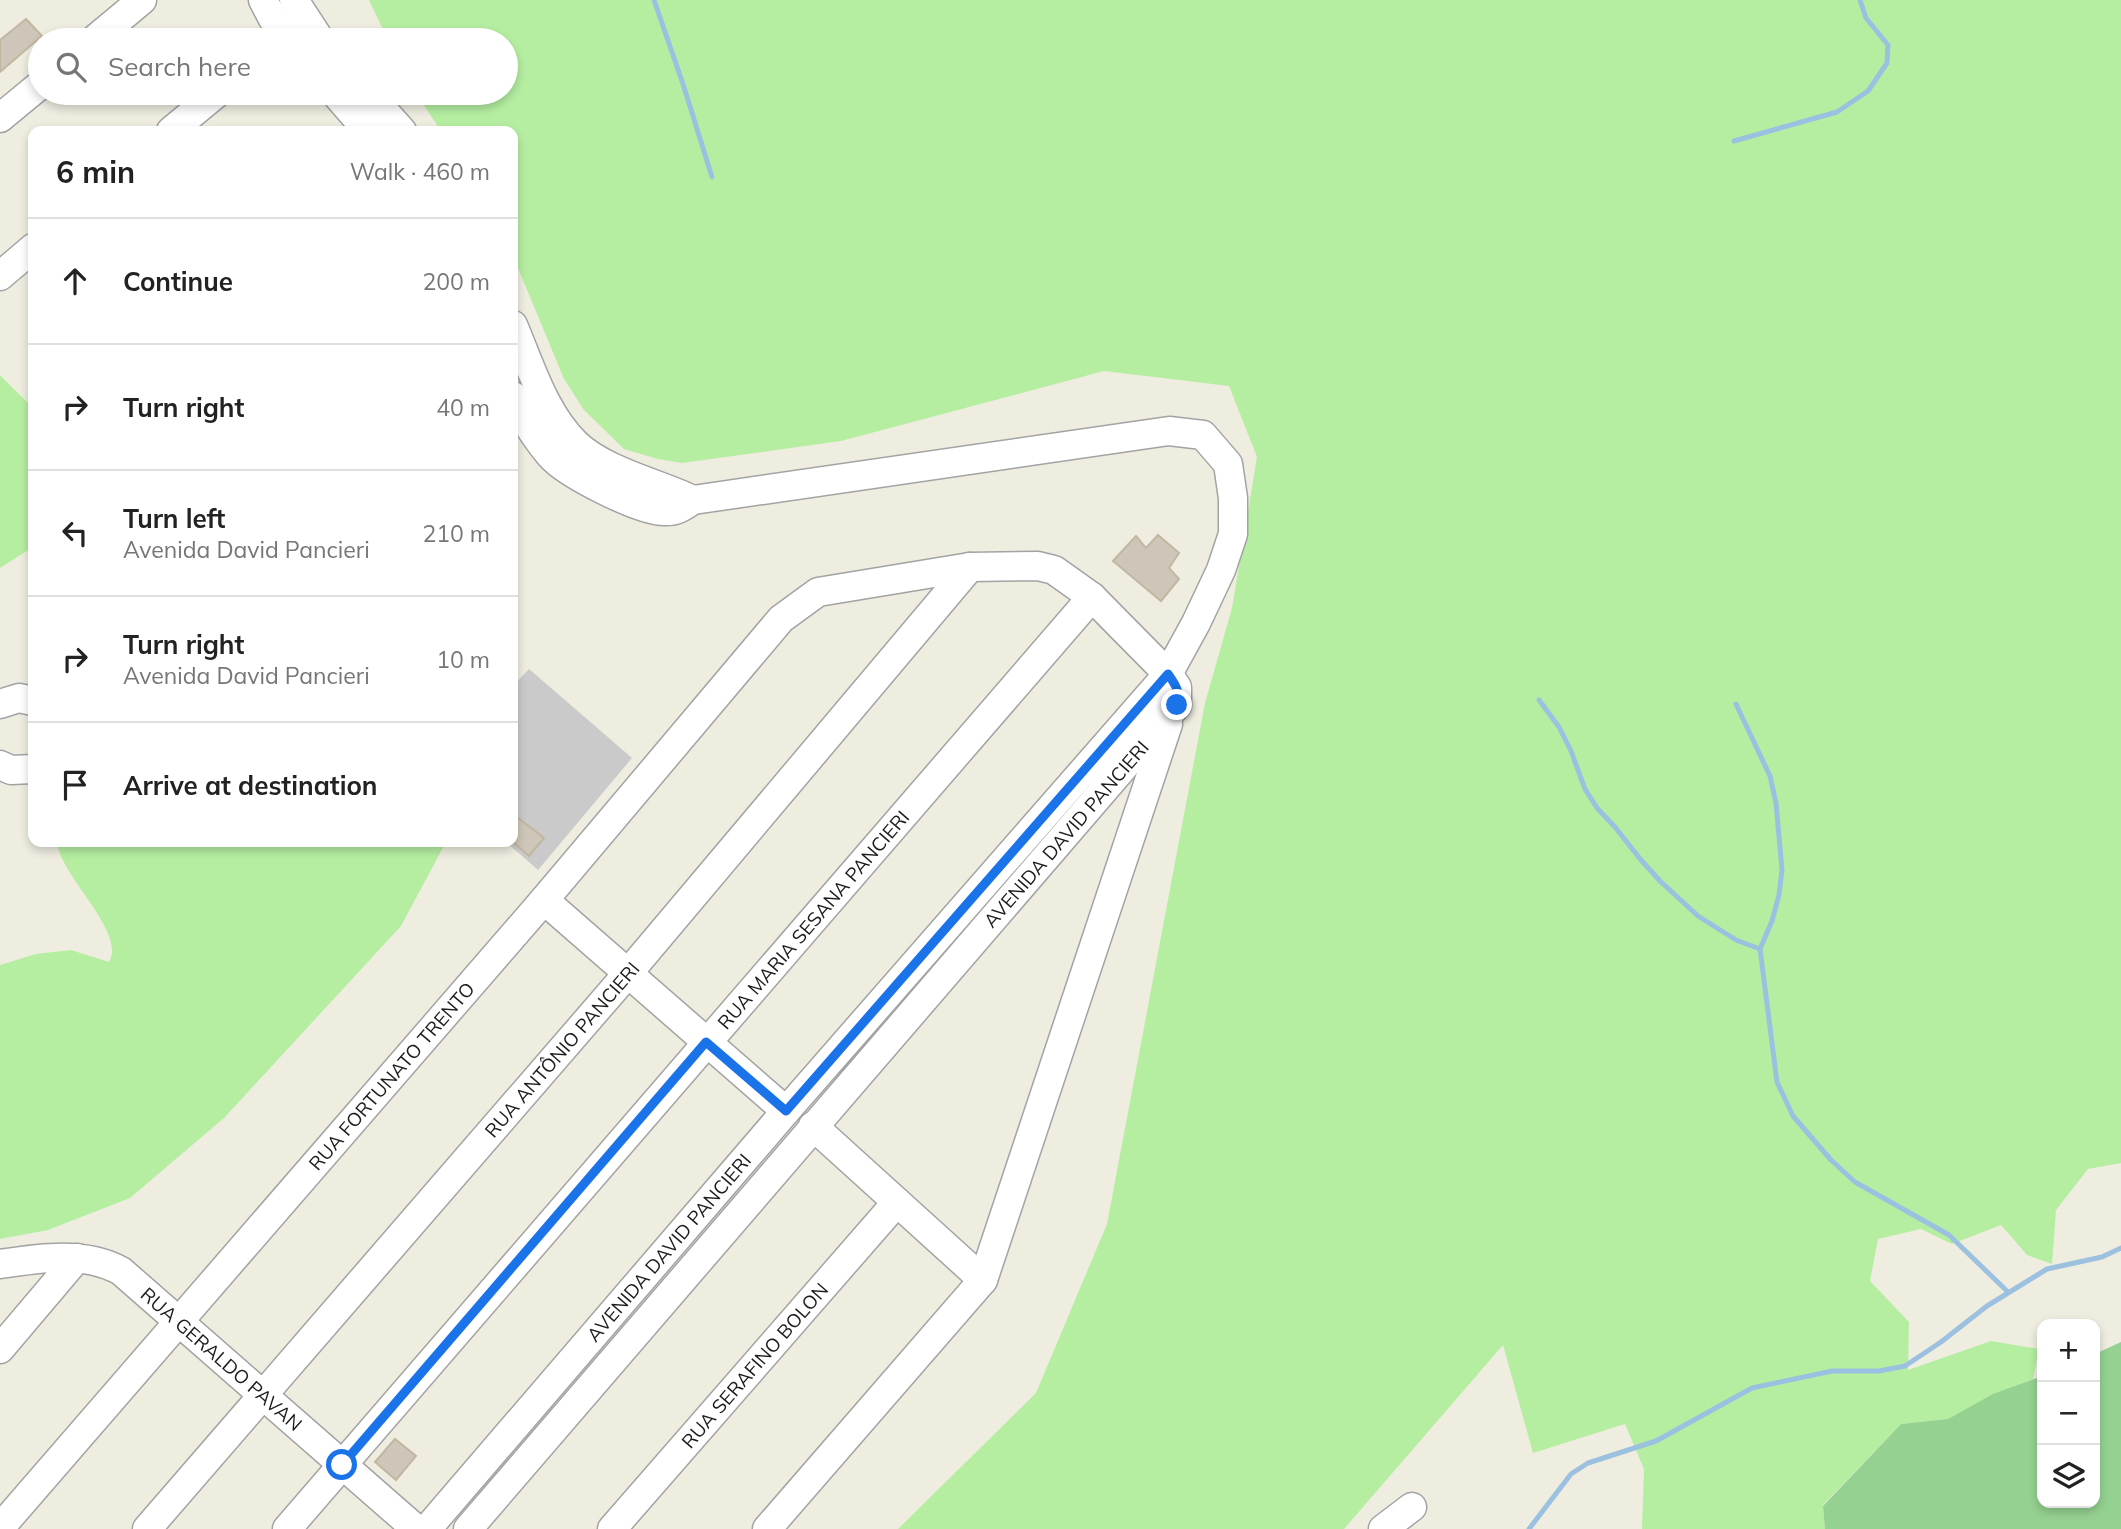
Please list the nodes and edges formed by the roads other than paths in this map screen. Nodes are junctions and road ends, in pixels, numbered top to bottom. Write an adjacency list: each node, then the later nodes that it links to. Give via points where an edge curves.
1 (142, 0): 4 (street)
2 (263, 0): 5 (street)
3 (294, 0): 6 (street)
4 (108, 28)
5 (278, 28)
6 (312, 28)
7 (28, 95): 11 (street)
8 (202, 105): 12 (street)
9 (350, 105): 13 (street)
10 (371, 105): 14 (street)
11 (0, 118)
12 (177, 126)
13 (376, 126)
14 (377, 126)
15 (28, 252): 16 (street)
16 (0, 276)
17 (518, 337): 19 (street, via 545,400 578,445 622,470)
18 (518, 407): 19 (street, AVENIDA DAVID PANCIERI, via 551,457 594,486 663,512)
19 (693, 500): 22 (street, AVENIDA DAVID PANCIERI, via 1169,431 1203,435 1228,464 1233,534 1221,570)
20 (970, 567): 21 (street, RUA FORTUNATO TRENTO, via 1046,568); 28 (street, RUA FORTUNATO TRENTO, via 818,592 781,619); 29 (street, RUA ANTÔNIO PANCIERI)
21 (1092, 597): 22 (street, RUA FORTUNATO TRENTO); 30 (street, RUA MARIA SESANA PANCIERI)
22 (1168, 674): 25 (street, via 1178,692); 31 (street, AVENIDA DAVID PANCIERI)
23 (28, 700): 24 (street)
24 (0, 704)
25 (1172, 711): 32 (street, AVENIDA DAVID PANCIERI); 36 (street)
26 (0, 765): 27 (street)
27 (28, 770)
28 (544, 900): 29 (street); 37 (street, RUA FORTUNATO TRENTO)
29 (629, 972): 30 (street); 39 (street, RUA ANTÔNIO PANCIERI)
30 (706, 1042): 31 (street); 40 (street, RUA MARIA SESANA PANCIERI)
31 (786, 1111): 46 (street, AVENIDA DAVID PANCIERI)
32 (813, 1126): 33 (street); 47 (street, AVENIDA DAVID PANCIERI)
33 (897, 1202): 36 (street); 48 (street, RUA SERAFINO BOLON)
34 (77, 1258): 35 (street, RUA GERALDO PAVAN); 37 (street, RUA GERALDO PAVAN, via 105,1262 121,1271); 38 (street)
35 (0, 1264)
36 (984, 1280): 49 (street)
37 (180, 1323): 39 (street, RUA GERALDO PAVAN); 42 (street, RUA FORTUNATO TRENTO)
38 (0, 1349)
39 (264, 1396): 40 (street, RUA GERALDO PAVAN); 43 (street, RUA ANTÔNIO PANCIERI)
40 (342, 1465): 44 (street, RUA MARIA SESANA PANCIERI); 45 (street, RUA GERALDO PAVAN)
41 (1412, 1507): 50 (street)
42 (0, 1528)
43 (147, 1529)
44 (286, 1529)
45 (416, 1529)
46 (427, 1529)
47 (468, 1529)
48 (612, 1529)
49 (767, 1529)
50 (1383, 1529)

